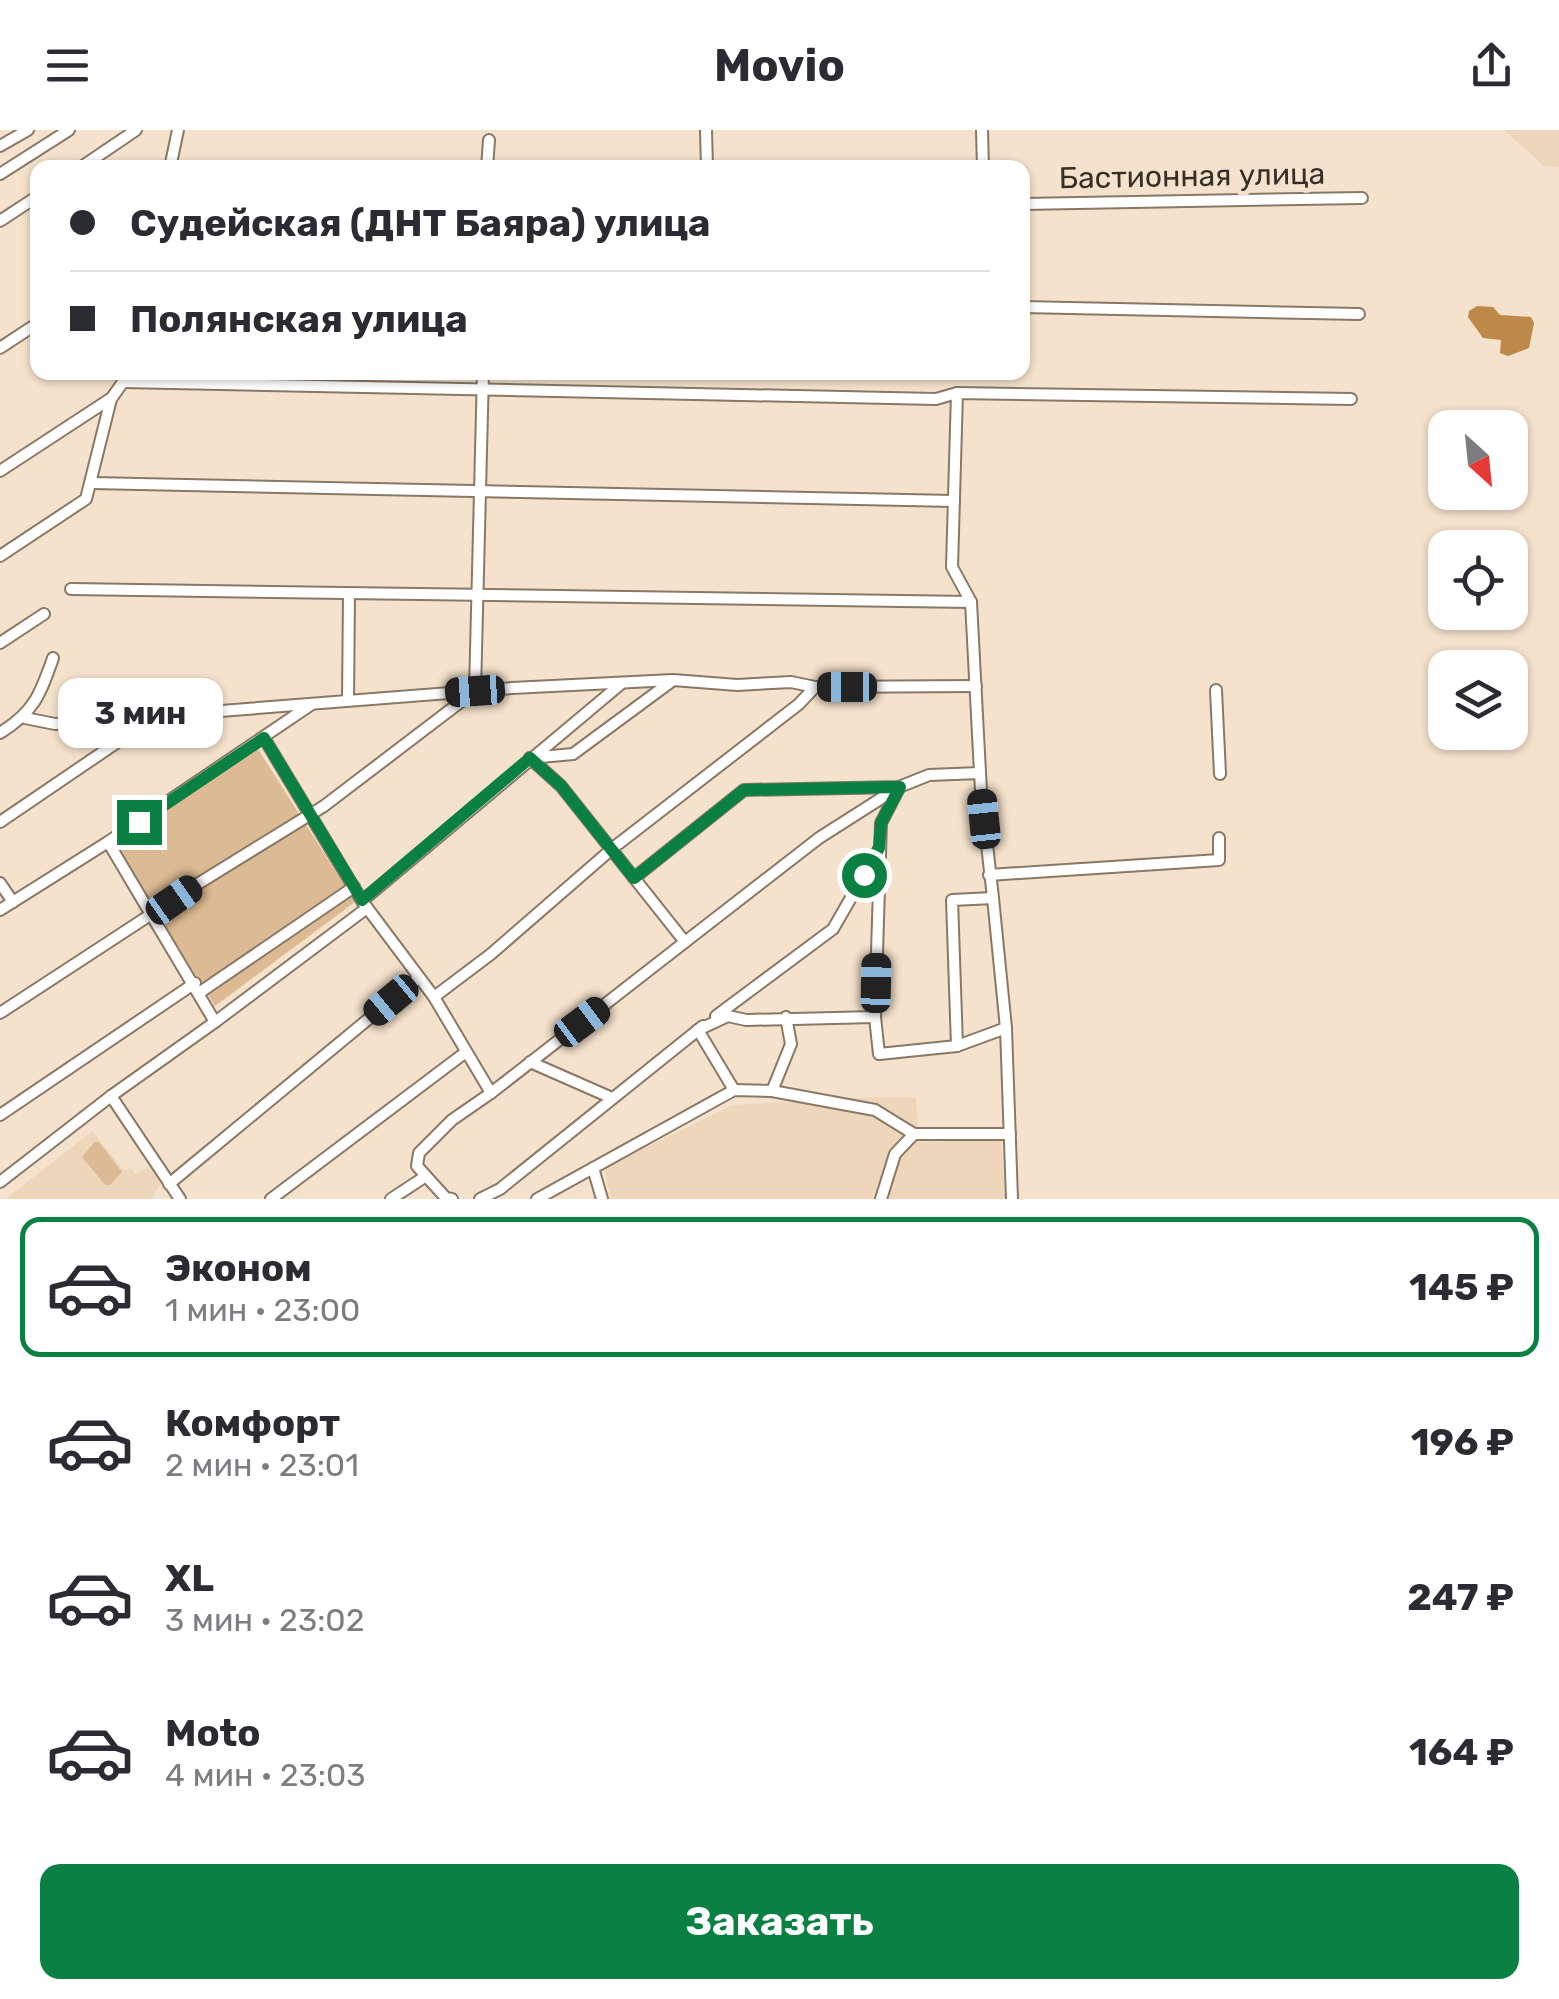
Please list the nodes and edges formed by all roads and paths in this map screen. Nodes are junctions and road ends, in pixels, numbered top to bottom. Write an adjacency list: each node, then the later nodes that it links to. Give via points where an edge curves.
1 (28, 130): 8 (street)
2 (69, 130): 14 (street)
3 (136, 130): 9 (street)
4 (178, 130): 10 (street)
5 (706, 130): 12 (street)
6 (982, 130): 13 (street)
7 (489, 140): 11 (street)
8 (0, 146)
9 (92, 160)
10 (172, 160)
11 (488, 160)
12 (707, 160)
13 (983, 160)
14 (0, 174)
15 (1362, 198): 17 (street, Бастионная улица)
16 (30, 201): 18 (street)
17 (1030, 204)
18 (0, 220)
19 (1030, 307): 20 (street)
20 (1359, 314)
21 (30, 328): 22 (street)
22 (0, 348)
23 (121, 380): 28 (street)
24 (206, 380): 26 (street)
25 (483, 380): 26 (street)
26 (483, 390): 27 (street, via 936,399); 32 (street)
27 (957, 393): 29 (street); 33 (street)
28 (111, 398): 30 (street); 31 (street)
29 (1350, 399)
30 (0, 472)
31 (92, 483): 32 (street); 34 (street, via 86,500)
32 (482, 493): 33 (street); 37 (street)
33 (954, 501): 38 (street, via 952,567)
34 (0, 556)
35 (71, 590): 36 (street)
36 (349, 594): 37 (street); 48 (street)
37 (478, 597): 38 (street); 47 (street)
38 (971, 602): 44 (street)
39 (44, 614): 40 (street)
40 (0, 643)
41 (52, 658): 51 (street)
42 (673, 680): 43 (street); 45 (street); 54 (street, via 572,754)
43 (622, 683): 47 (street); 54 (street)
44 (976, 686): 45 (street); 55 (street)
45 (815, 687): 62 (street)
46 (1216, 690): 56 (street)
47 (475, 691): 48 (street); 58 (street)
48 (348, 700): 49 (street)
49 (312, 704): 50 (street); 53 (street)
50 (156, 716): 51 (street, via 55,724); 59 (street)
51 (26, 718): 52 (street)
52 (0, 734)
53 (264, 738): 58 (street); 61 (street)
54 (530, 758): 62 (street); 70 (street)
55 (980, 773): 57 (street, via 929,775); 64 (street)
56 (1220, 774)
57 (900, 787): 63 (street, via 881,823); 65 (street, via 744,790); 73 (street, via 819,838)
58 (311, 813): 67 (street); 72 (street)
59 (0, 822)
60 (1219, 838): 64 (street, via 1219,860)
61 (108, 842): 69 (street); 72 (street)
62 (612, 848): 65 (street); 76 (street)
63 (879, 848): 78 (street); 82 (street, via 833,929)
64 (989, 876): 68 (street)
65 (634, 878): 73 (street)
66 (0, 882): 69 (street)
67 (354, 886): 70 (street); 75 (street)
68 (993, 898): 81 (street); 83 (street, via 952,900)
69 (13, 902): 71 (street)
70 (364, 904): 74 (street); 80 (street)
71 (0, 910)
72 (152, 916): 75 (street); 77 (street)
73 (685, 942): 85 (street)
74 (418, 978): 76 (street); 97 (street)
75 (197, 988): 80 (street); 91 (street)
76 (434, 997): 84 (street)
77 (0, 1013)
78 (876, 1017): 79 (street); 83 (street, via 879,1054)
79 (786, 1018): 82 (street, via 728,1016); 87 (street, via 792,1044)
80 (215, 1022): 89 (street)
81 (1006, 1028): 83 (street); 93 (street)
82 (698, 1030): 86 (street); 90 (street)
83 (957, 1046)
84 (466, 1052): 88 (street); 99 (street)
85 (530, 1062): 88 (street); 90 (street)
86 (734, 1090): 87 (street); 94 (street)
87 (772, 1091): 92 (street, via 876,1110)
88 (491, 1093): 95 (street, via 419,1154 417,1166)
89 (111, 1096): 96 (street); 97 (street)
90 (612, 1098): 102 (street)
91 (0, 1115)
92 (914, 1134): 93 (street); 105 (street, via 895,1154)
93 (1010, 1134): 106 (street)
94 (593, 1168): 103 (street); 104 (street)
95 (426, 1176): 100 (street); 101 (street)
96 (0, 1182)
97 (169, 1184): 98 (street)
98 (180, 1199)
99 (271, 1199)
100 (391, 1199)
101 (452, 1199)
102 (480, 1199)
103 (537, 1199)
104 (602, 1199)
105 (881, 1199)
106 (1012, 1199)

